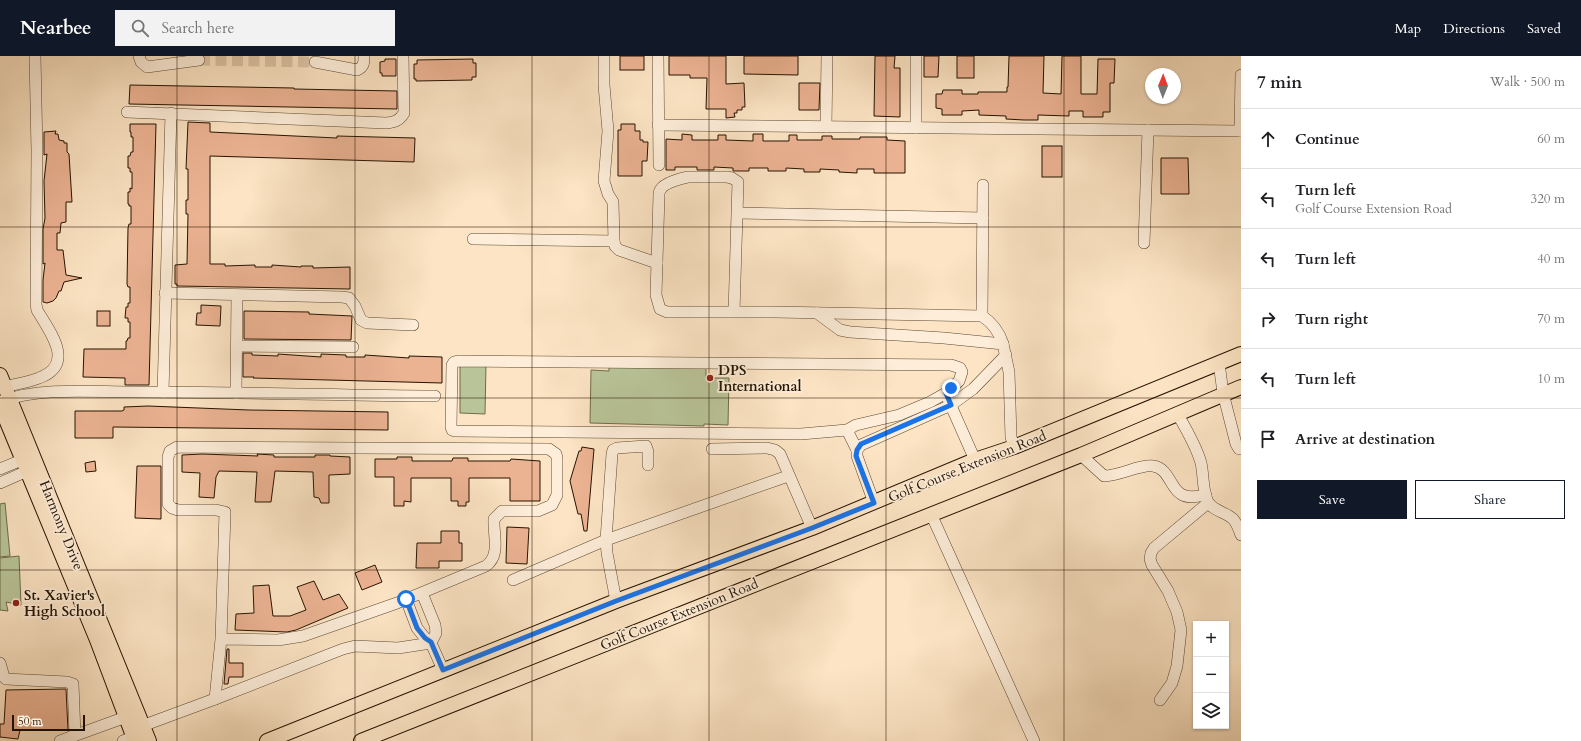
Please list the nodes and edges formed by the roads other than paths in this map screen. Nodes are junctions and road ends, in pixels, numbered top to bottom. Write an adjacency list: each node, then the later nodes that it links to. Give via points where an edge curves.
1 (35, 56): 40 (street, via 36,304 56,344 58,356 56,368 51,373)
2 (139, 56): 9 (street, via 147,67)
3 (364, 56): 10 (street, via 364,64 357,70)
4 (404, 56): 13 (street, via 404,113 401,119 395,122)
5 (604, 56): 24 (street, via 608,131 604,175 614,208)
6 (658, 56): 14 (street)
7 (827, 56): 15 (street)
8 (916, 56): 16 (street)
9 (199, 60)
10 (315, 62)
11 (1241, 75): 18 (street)
12 (127, 112): 13 (street)
13 (171, 113): 27 (street)
14 (658, 125): 15 (street); 19 (street)
15 (826, 127): 16 (street)
16 (916, 128): 17 (street)
17 (1148, 130): 18 (street); 25 (street)
18 (1241, 131)
19 (658, 165)
20 (983, 185): 22 (street)
21 (738, 213): 22 (street); 26 (street, via 738,182 732,178 688,177 664,186 659,196); 29 (street)
22 (983, 218): 31 (street)
23 (473, 239): 24 (street)
24 (614, 241): 26 (street, via 618,250)
25 (1144, 243)
26 (657, 263): 29 (street, via 656,295 660,309 667,312)
27 (166, 293): 28 (street); 41 (street)
28 (238, 295): 32 (street, via 349,298 361,320 367,324); 34 (street)
29 (734, 312): 30 (street)
30 (817, 313): 31 (street); 33 (street, via 840,330 850,332)
31 (982, 316): 33 (street, via 991,322 1000,335)
32 (413, 325)
33 (1002, 344): 37 (street)
34 (237, 346): 35 (street); 42 (street)
35 (352, 347)
36 (1241, 354): 38 (main road, Golf Course Extension Road)
37 (1006, 355): 46 (street, via 973,389); 51 (street, via 1011,395 1011,437)
38 (1219, 363): 44 (street); 51 (main road, Golf Course Extension Road)
39 (1241, 387): 44 (main road, Golf Course Extension Road)
40 (3, 392): 41 (street); 57 (main road, Harmony Drive)
41 (163, 392): 42 (street)
42 (236, 393): 45 (street)
43 (946, 393): 46 (street); 48 (street, via 900,415); 49 (street, via 959,381 962,372 960,368 952,365 466,361 454,362 452,365 451,427 455,431 801,434)
44 (1223, 393): 47 (main road, Golf Course Extension Road); 53 (street, via 1236,444 1238,449)
45 (435, 396)
46 (951, 405): 50 (street); 56 (street)
47 (1177, 413): 55 (main road, Golf Course Extension Road); 62 (street, via 1201,463)
48 (865, 424): 49 (street); 50 (street)
49 (847, 430): 54 (street)
50 (872, 439): 54 (street, via 861,444)
51 (1014, 447): 56 (main road, Golf Course Extension Road)
52 (712, 448): 60 (street, via 775,450 780,454)
53 (1241, 449)
54 (857, 450): 63 (street, via 856,456)
55 (1081, 455): 62 (street, via 1104,476 1154,466 1164,471 1180,494); 64 (main road, Golf Course Extension Road)
56 (975, 460): 63 (main road, Golf Course Extension Road)
57 (31, 463): 59 (street); 61 (street); 78 (main road, Harmony Drive); 80 (main road, Harmony Drive, via 107,635)
58 (648, 465): 67 (street, via 646,446 613,450)
59 (0, 469)
60 (788, 476): 65 (street); 67 (street)
61 (0, 483)
62 (1207, 499): 66 (street, via 1213,508 1234,520); 77 (street, via 1151,553 1152,565 1177,612 1180,630 1177,666 1172,683)
63 (874, 503): 65 (main road, Golf Course Extension Road)
64 (931, 514): 84 (main road, Golf Course Extension Road); 85 (street)
65 (812, 528): 71 (main road, Golf Course Extension Road)
66 (1241, 536)
67 (606, 540): 68 (street); 71 (street)
68 (513, 580)
69 (422, 593): 70 (street); 72 (street, via 486,566 492,561 495,555 494,519 502,511 538,511 552,505 557,495 556,454 549,449 177,447 170,451 168,457 168,504 178,510 225,512); 73 (street, via 435,625 436,633)
70 (401, 601): 72 (street, via 291,639); 73 (street, via 417,628)
71 (616, 601): 75 (main road, Golf Course Extension Road)
72 (221, 639): 76 (street)
73 (431, 642): 75 (street); 76 (street, via 398,648 356,646 342,649)
74 (0, 663): 79 (street, via 6,679 73,684)
75 (443, 670): 83 (main road, Golf Course Extension Road)
76 (215, 700): 80 (street)
77 (1160, 700)
78 (126, 717): 79 (street); 80 (main road, Harmony Drive)
79 (75, 735): 81 (street)
80 (138, 737): 82 (main road)
81 (60, 741)
82 (158, 741)
83 (267, 741)
84 (360, 741)
85 (1034, 741)

